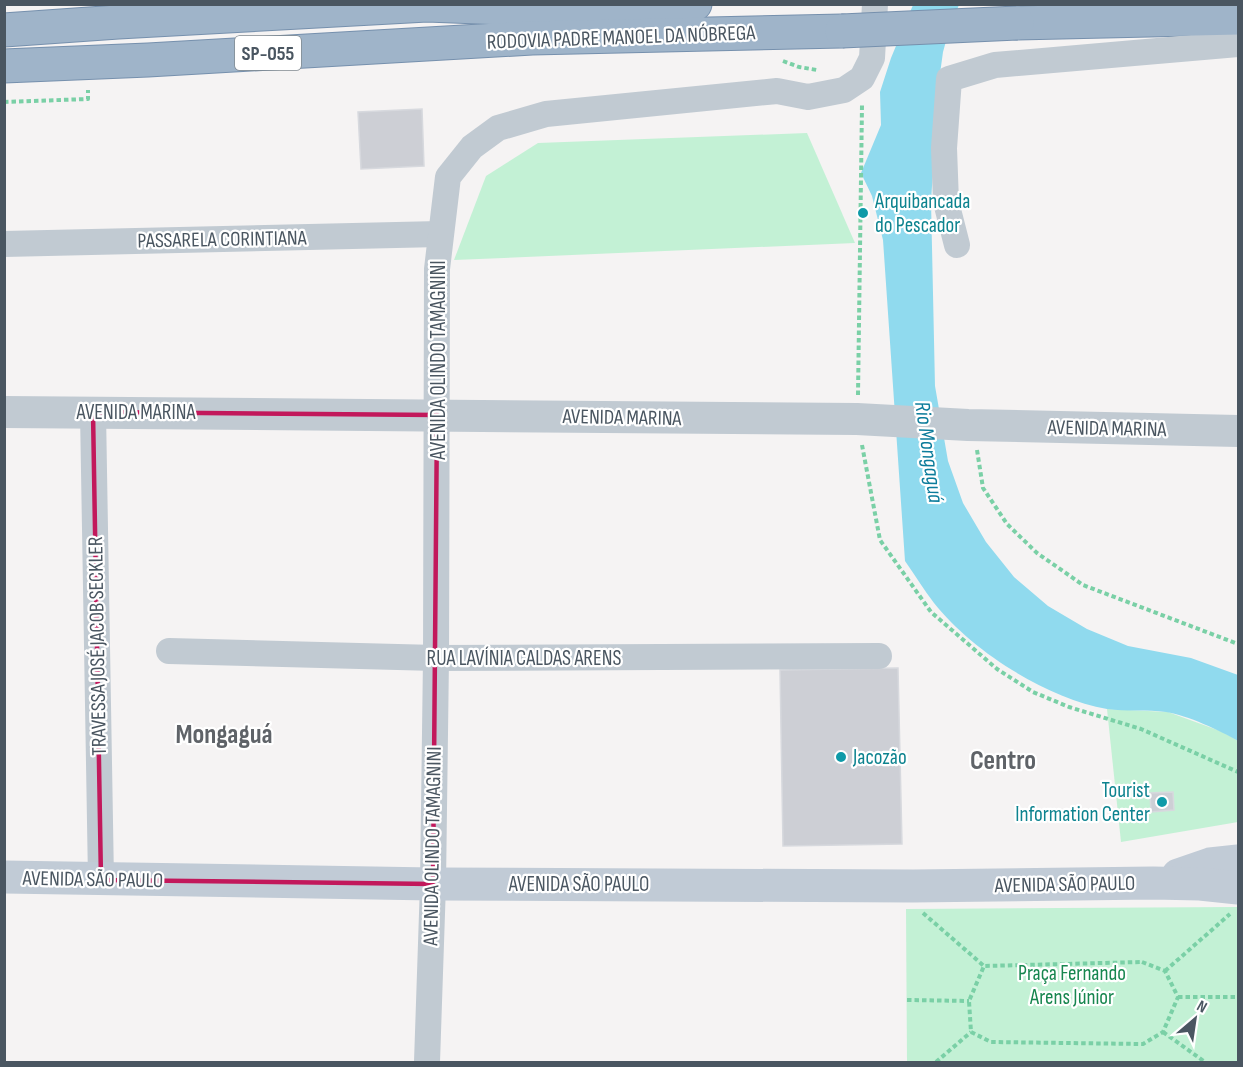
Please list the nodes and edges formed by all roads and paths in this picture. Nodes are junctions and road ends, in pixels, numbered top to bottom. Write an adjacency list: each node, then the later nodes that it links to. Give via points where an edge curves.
1 (695, 4): 3 (highway, RODOVIA PADRE MANOEL DA NÓBREGA / SP-055)
2 (875, 4): 9 (street, via 872,58)
3 (543, 7): 4 (highway, RODOVIA PADRE MANOEL DA NÓBREGA / SP-055)
4 (283, 8): 6 (highway, RODOVIA PADRE MANOEL DA NÓBREGA / SP-055)
5 (1239, 18): 8 (highway, RODOVIA PADRE MANOEL DA NÓBREGA / SP-055, bridge, via 532,38)
6 (4, 30)
7 (1239, 44): 14 (street, via 995,65 949,79 944,148 946,202)
8 (4, 66)
9 (862, 78): 12 (street, AVENIDA OLINDO TAMAGNINI, via 844,90 808,97 777,91 546,114 498,129 472,147 448,177); 19 (path)
10 (88, 99): 11 (path)
11 (4, 102)
12 (440, 234): 13 (street, PASSARELA CORINTIANA); 17 (street, AVENIDA OLINDO TAMAGNINI)
13 (4, 244)
14 (957, 245)
15 (4, 412): 16 (street, AVENIDA MARINA)
16 (93, 412): 17 (street, AVENIDA MARINA); 28 (street, TRAVESSA JOSÉ JACOB SECKLER)
17 (437, 415): 19 (street, AVENIDA MARINA); 24 (street, AVENIDA OLINDO TAMAGNINI)
18 (972, 425): 19 (street, AVENIDA MARINA); 20 (street, AVENIDA MARINA); 21 (path, via 983,488 1006,524 1036,553 1083,585)
19 (863, 427): 25 (path, via 880,540 931,612 997,669 1033,692 1141,729)
20 (1239, 431)
21 (1239, 644)
22 (169, 651): 24 (street, RUA LAVÍNIA CALDAS ARENS)
23 (879, 656): 24 (street, RUA LAVÍNIA CALDAS ARENS)
24 (436, 658): 30 (street, AVENIDA OLINDO TAMAGNINI)
25 (1239, 772)
26 (1239, 861): 29 (main road, AVENIDA SÃO PAULO, via 1210,864)
27 (4, 877): 28 (main road, AVENIDA SÃO PAULO)
28 (100, 880): 30 (main road, AVENIDA SÃO PAULO)
29 (1153, 883): 31 (main road, AVENIDA SÃO PAULO); 32 (main road, AVENIDA SÃO PAULO)
30 (433, 884): 31 (main road, AVENIDA SÃO PAULO); 41 (street, AVENIDA OLINDO TAMAGNINI)
31 (913, 886): 33 (path, via 918,909)
32 (1238, 888): 34 (path, via 1237,908)
33 (984, 966): 34 (path, via 1142,962); 38 (path)
34 (1165, 971): 35 (path)
35 (1178, 997): 36 (path); 40 (path)
36 (1237, 997)
37 (907, 1000): 38 (path)
38 (969, 1001): 39 (path)
39 (971, 1032): 40 (path, via 991,1042 1143,1044); 42 (path)
40 (1162, 1032): 43 (path)
41 (427, 1062)
42 (936, 1062)
43 (1205, 1062)

